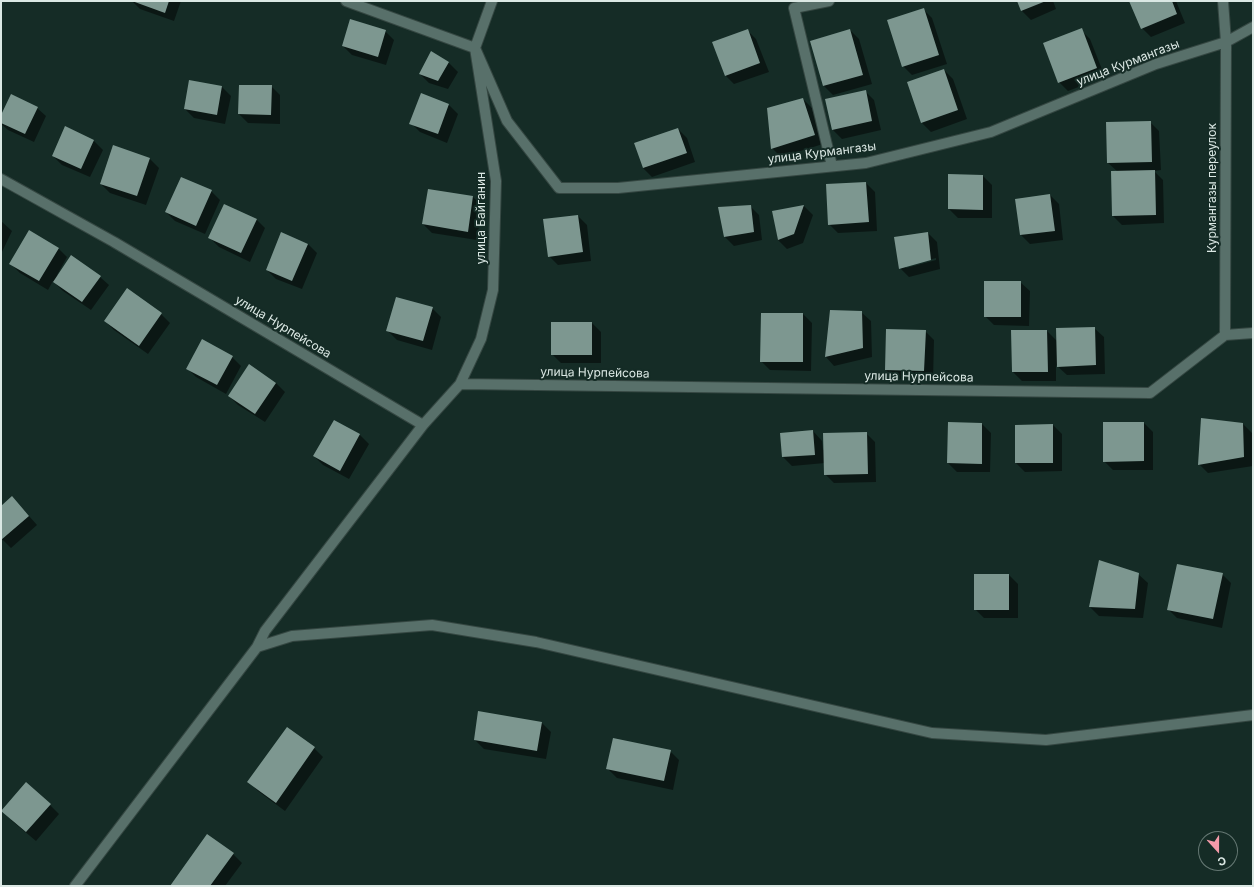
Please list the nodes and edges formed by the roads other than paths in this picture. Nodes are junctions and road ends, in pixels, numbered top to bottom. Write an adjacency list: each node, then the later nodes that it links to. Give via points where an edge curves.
1 (346, 1): 7 (street)
2 (492, 1): 7 (street, улица Байганин)
3 (830, 1): 8 (street, via 794,8)
4 (1223, 1): 6 (street, Курмангазы переулок)
5 (1253, 27): 6 (street, улица Курмангазы)
6 (1226, 42): 8 (street, улица Курмангазы, via 1156,64 991,132 866,163); 11 (street, Курмангазы переулок)
7 (475, 48): 8 (street, улица Курмангазы, via 507,121 559,188 618,188); 12 (street, улица Байганин, via 496,181 493,290 481,339)
8 (832, 166)
9 (1, 179): 13 (street, улица Нурпейсова, via 114,242)
10 (1253, 333): 11 (street)
11 (1225, 335): 12 (street, улица Нурпейсова, via 1150,393)
12 (460, 384): 13 (street)
13 (423, 425): 14 (street, via 265,631)
14 (257, 647): 15 (street, via 292,636 432,625 536,642 932,733 1046,740); 16 (street)
15 (1253, 715)
16 (75, 886)

